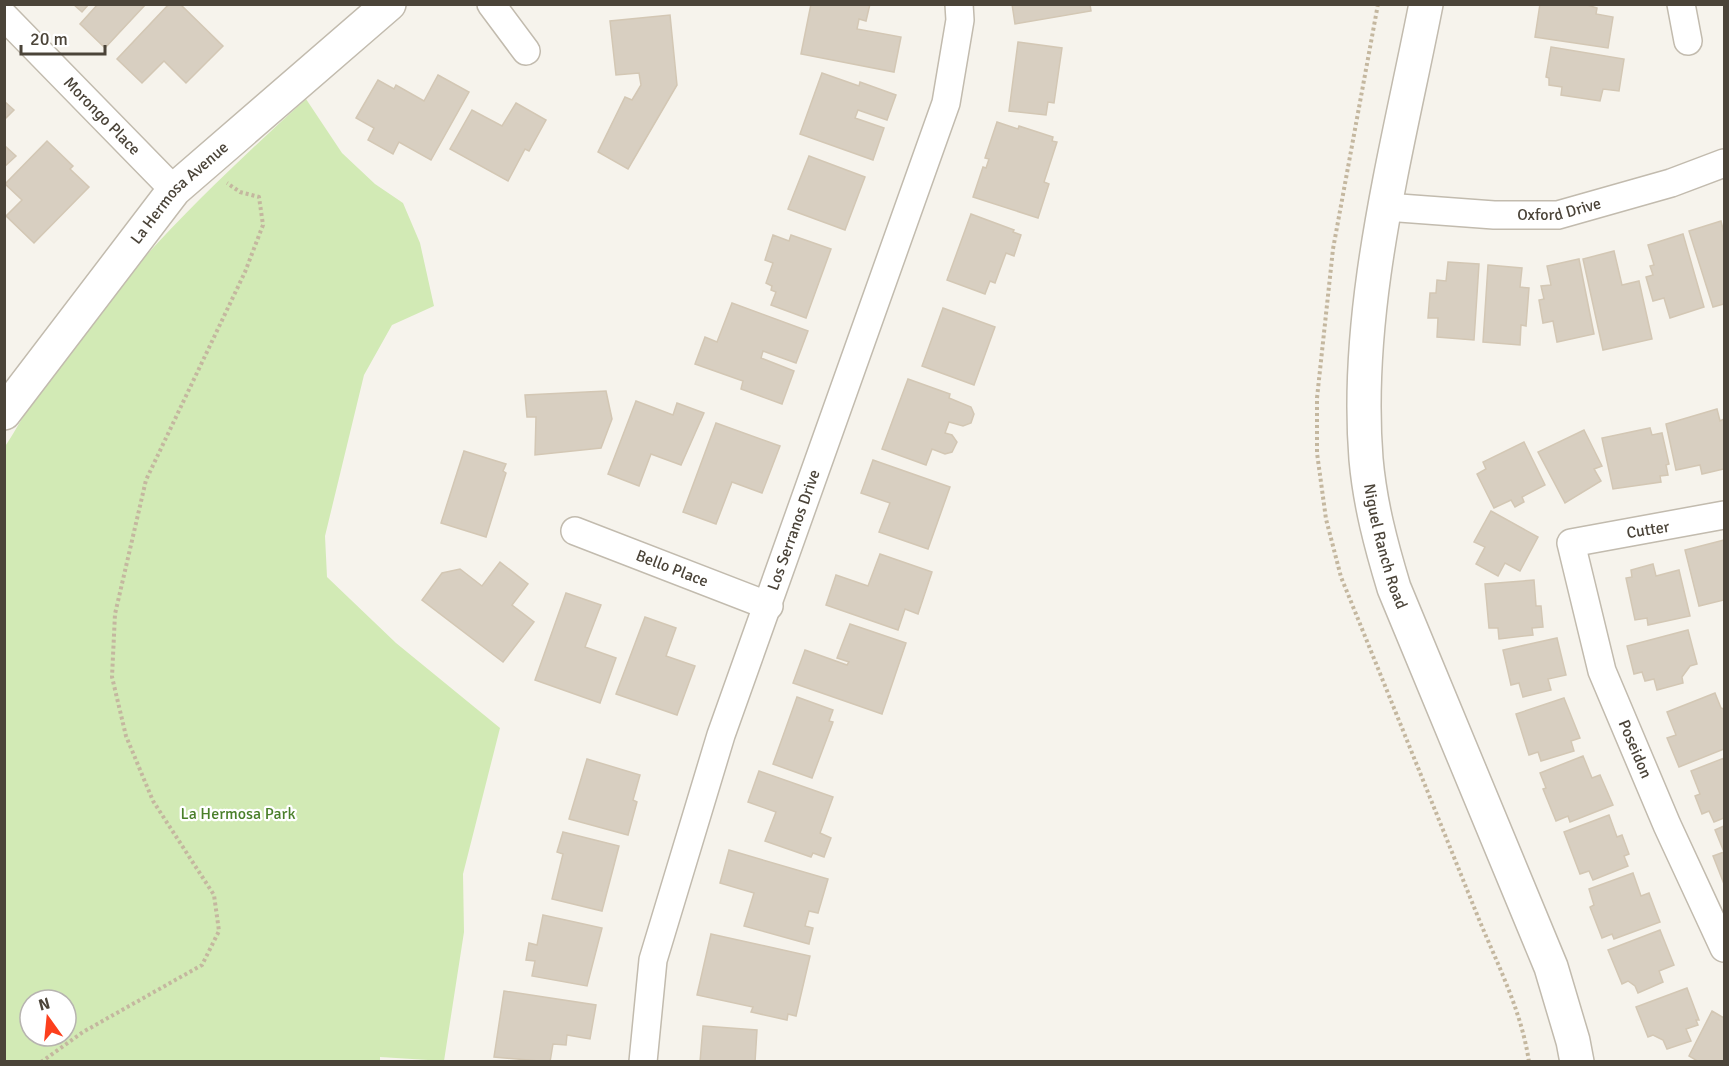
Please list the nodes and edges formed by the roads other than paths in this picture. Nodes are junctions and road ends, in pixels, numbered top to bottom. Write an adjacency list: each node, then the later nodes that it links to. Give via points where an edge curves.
1 (389, 4): 10 (street, La Hermosa Avenue)
2 (491, 4): 8 (street)
3 (959, 4): 16 (street, Los Serranos Drive, via 960,20 946,103)
4 (1426, 4): 11 (street, Niguel Ranch Road)
5 (1681, 4): 7 (street)
6 (4, 16): 10 (street, Morongo Place)
7 (1688, 41)
8 (526, 51)
9 (1725, 163): 11 (street, Oxford Drive, via 1671,183 1558,215)
10 (174, 190): 12 (street, La Hermosa Avenue)
11 (1386, 207): 19 (street, Niguel Ranch Road, via 1364,389 1366,460 1376,525 1394,588 1551,967)
12 (4, 413)
13 (1725, 515): 15 (street, Cutter)
14 (575, 531): 16 (street, Bello Place)
15 (1571, 543): 17 (street, Poseidon, via 1602,671 1667,825)
16 (769, 606): 18 (street, Los Serranos Drive, via 721,735 653,960)
17 (1725, 948)
18 (643, 1062)
19 (1577, 1062)

